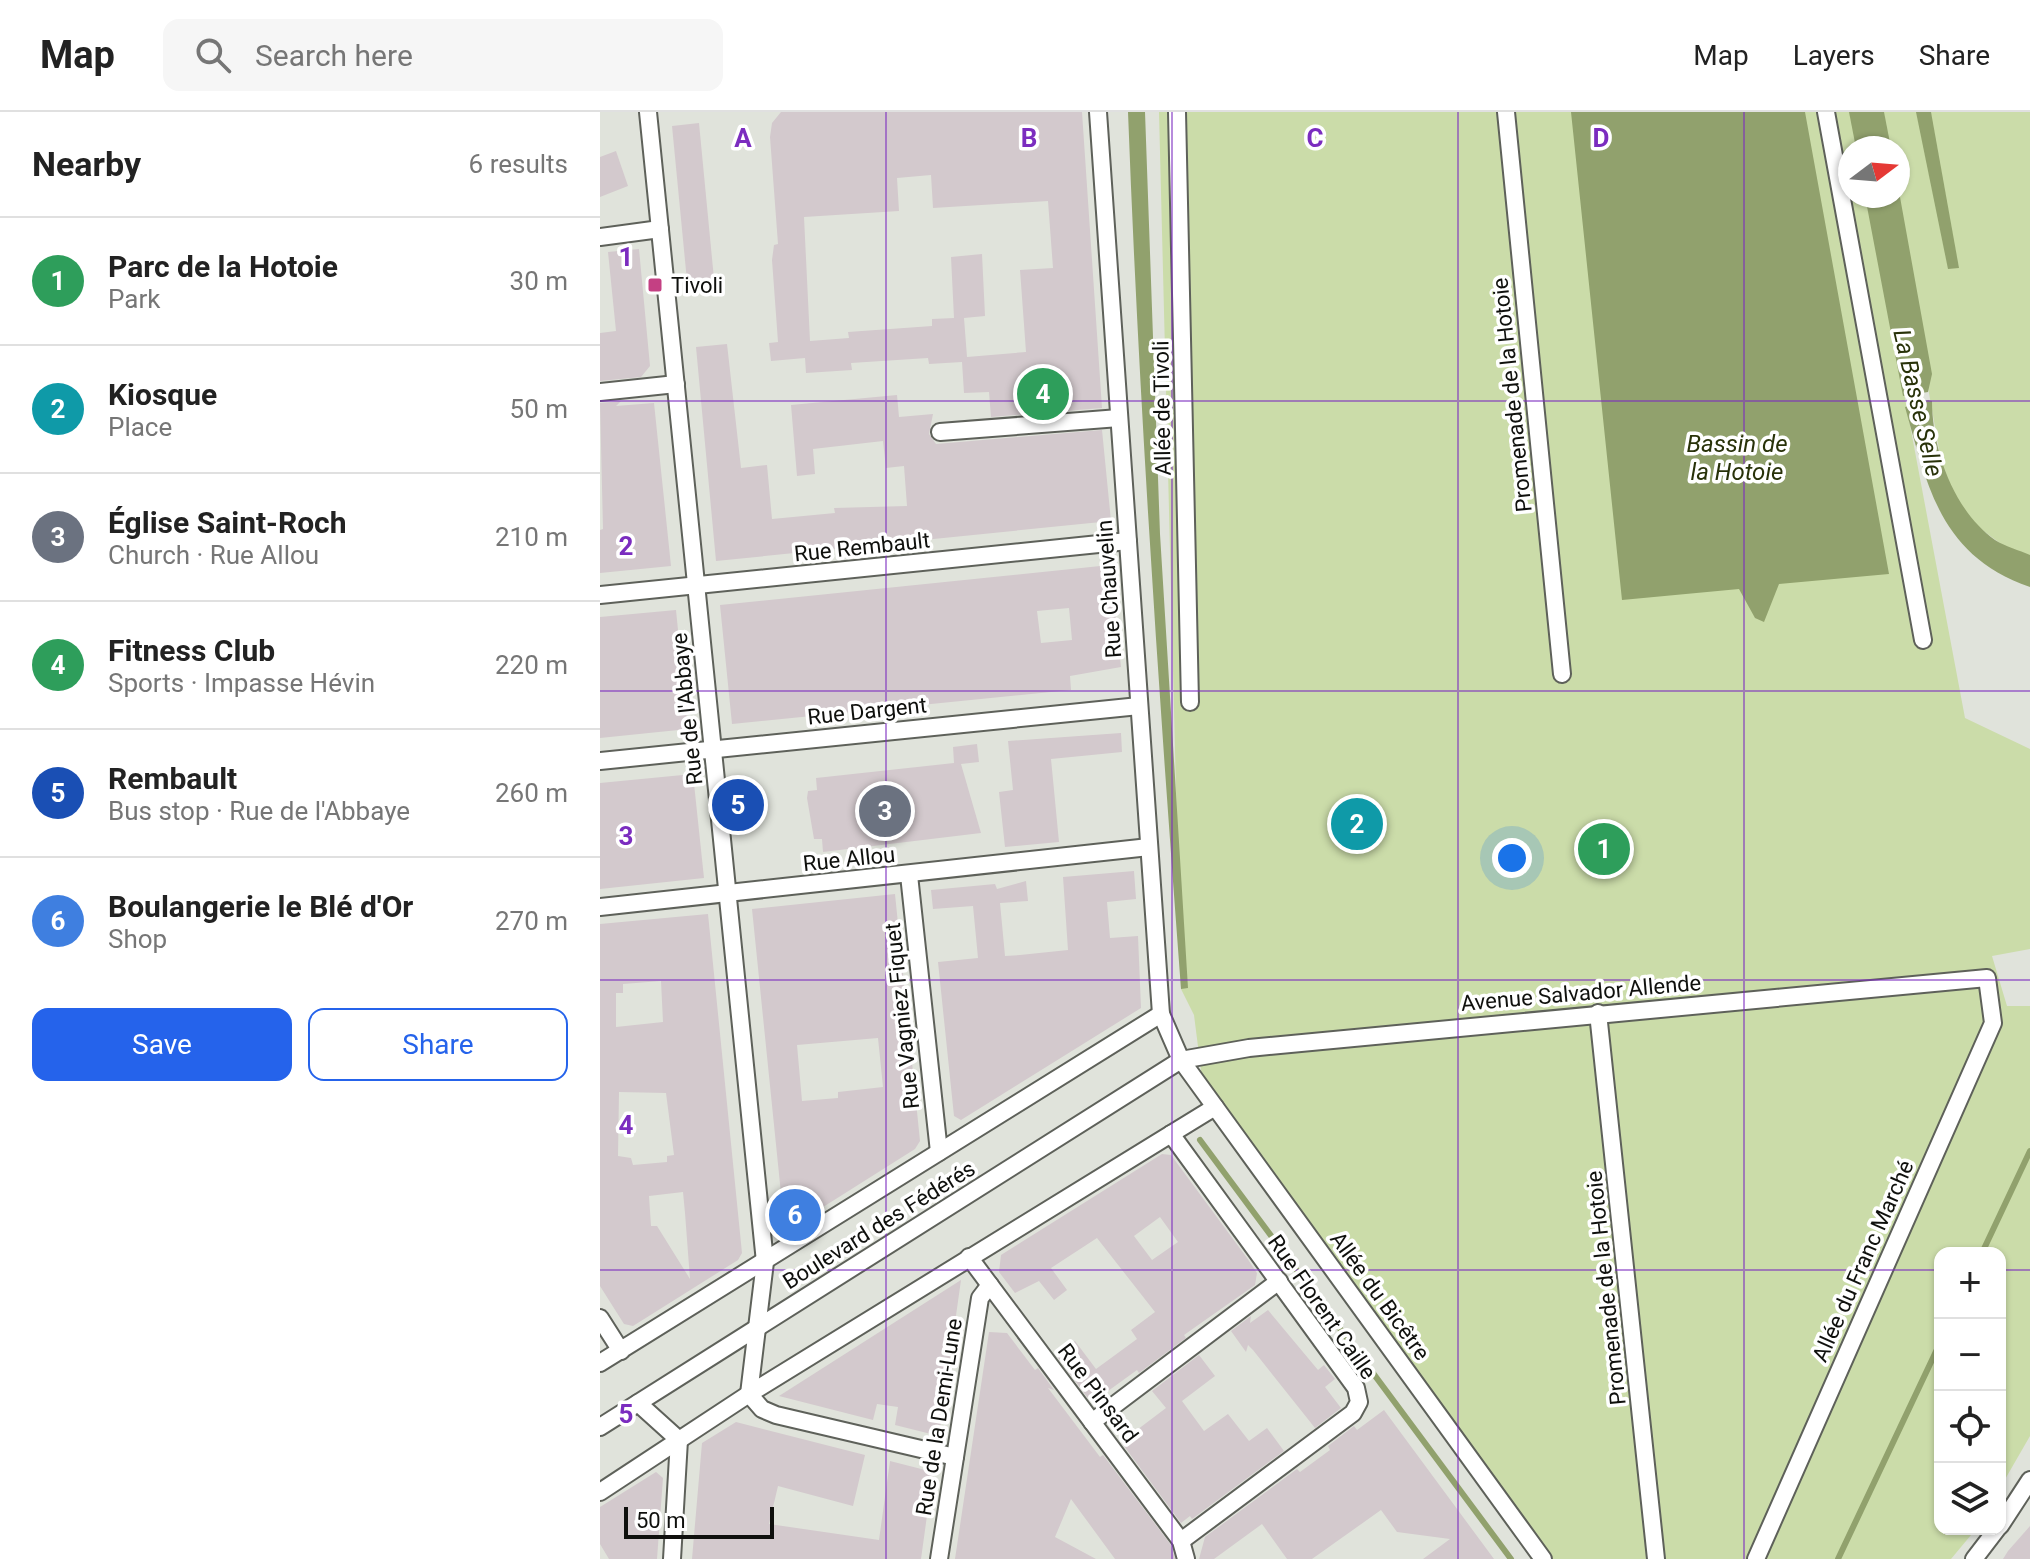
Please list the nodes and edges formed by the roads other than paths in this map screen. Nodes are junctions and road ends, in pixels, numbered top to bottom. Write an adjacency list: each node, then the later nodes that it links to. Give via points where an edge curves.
1 (648, 112): 6 (street, Rue de l'Abbaye)
2 (1098, 112): 10 (street, Rue Chauvelin)
3 (1177, 112): 17 (street, Allée de Tivoli)
4 (1506, 112): 16 (street, Promenade de la Hotoie)
5 (1826, 112): 15 (street)
6 (660, 229): 7 (street); 8 (street, Rue de l'Abbaye)
7 (600, 237)
8 (676, 384): 9 (street); 13 (street, Rue de l'Abbaye)
9 (600, 392)
10 (1119, 418): 11 (street); 12 (street, Rue Chauvelin)
11 (940, 432)
12 (1128, 541): 13 (street, Rue Rembault); 18 (street, Rue Chauvelin)
13 (696, 586): 14 (street, Rue Rembault); 19 (street, Rue de l'Abbaye)
14 (600, 595)
15 (1923, 640)
16 (1562, 674)
17 (1190, 702)
18 (1139, 706): 19 (street, Rue Dargent); 21 (street, Rue Chauvelin)
19 (713, 749): 20 (street, Rue Dargent); 23 (street, Rue de l'Abbaye)
20 (600, 761)
21 (1149, 847): 22 (street, Rue Allou); 27 (street, Rue Chauvelin)
22 (909, 875): 23 (street, Rue Allou); 31 (street, Rue Vagniez Fiquet)
23 (727, 893): 24 (street, Rue Allou); 33 (street, Rue de l'Abbaye)
24 (600, 907)
25 (1987, 978): 26 (street, Avenue Salvador Allende); 56 (street, Allée du Franc Marché, via 1993,1023)
26 (1598, 1013): 28 (street, Avenue Salvador Allende, via 1239,1049); 55 (street, Promenade de la Hotoie)
27 (1161, 1014): 28 (street, Rue Chauvelin); 31 (street, Boulevard des Fédérés)
28 (1181, 1060): 29 (street, Allée du Bicêtre); 37 (street, Boulevard des Fédérés)
29 (1215, 1107): 30 (street); 54 (street, Allée du Bicêtre)
30 (1171, 1134): 32 (street); 34 (street, Rue Florent Caille)
31 (939, 1152): 33 (street, Boulevard des Fédérés)
32 (969, 1257): 35 (street, Rue Pinsard); 40 (street)
33 (765, 1262): 37 (street, Rue de l'Abbaye); 38 (street, Boulevard des Fédérés)
34 (1279, 1281): 42 (street); 50 (street, Rue Florent Caille, via 1356,1388 1359,1402 1353,1413)
35 (990, 1285): 42 (street, Rue Pinsard); 45 (street, Rue de la Demi-Lune, via 980,1298)
36 (600, 1318): 38 (street)
37 (758, 1328): 40 (street, Rue de l'Abbaye); 41 (street, Boulevard des Fédérés)
38 (621, 1351): 39 (street, Boulevard des Fédérés)
39 (600, 1363)
40 (749, 1394): 44 (street); 45 (street, via 776,1415)
41 (638, 1403): 43 (street, Boulevard des Fédérés); 44 (street)
42 (1092, 1422): 50 (street, Rue Pinsard)
43 (600, 1427)
44 (679, 1440): 47 (street); 51 (street)
45 (955, 1457): 52 (street, Rue de la Demi-Lune)
46 (2029, 1486): 48 (street)
47 (600, 1492)
48 (2006, 1517)
49 (1993, 1535): 57 (street)
50 (1181, 1541): 53 (street, Rue Pinsard)
51 (672, 1559)
52 (939, 1559)
53 (1186, 1559)
54 (1543, 1559)
55 (1656, 1559)
56 (1756, 1559)
57 (1974, 1559)

